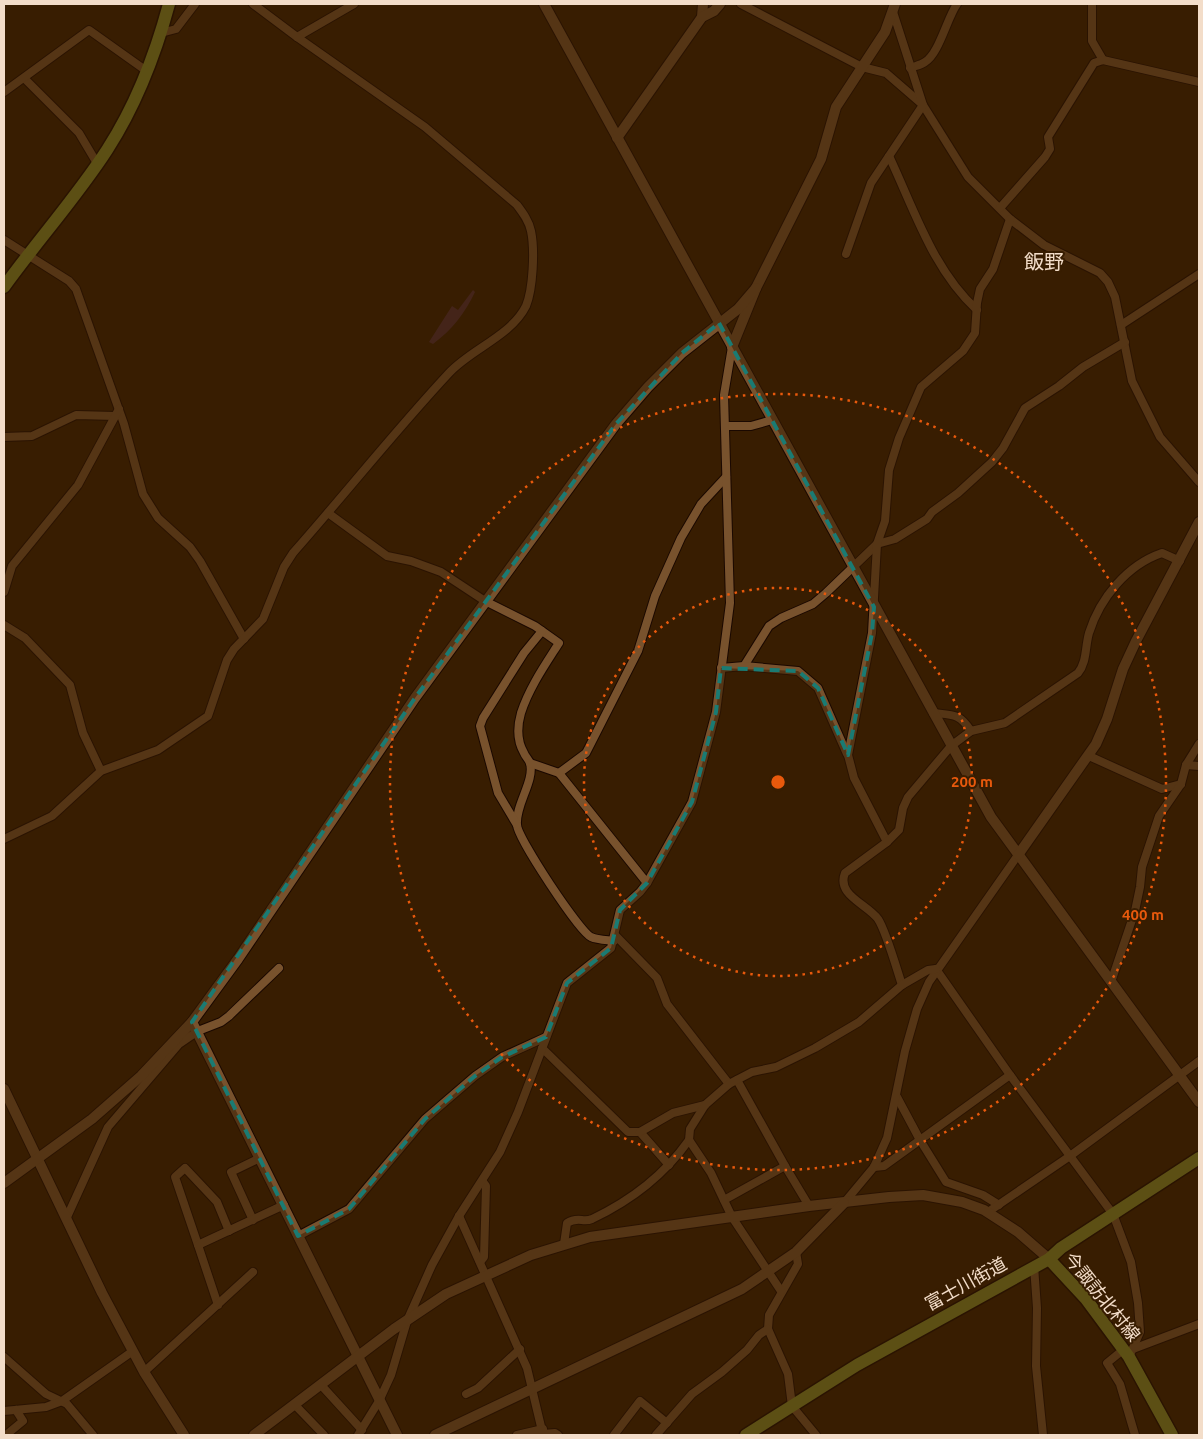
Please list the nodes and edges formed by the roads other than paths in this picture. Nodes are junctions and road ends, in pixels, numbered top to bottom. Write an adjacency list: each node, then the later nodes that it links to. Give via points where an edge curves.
1 (168, 4): 13 (main road)
2 (194, 4): 13 (street, via 176,29)
3 (253, 4): 14 (street)
4 (354, 4): 14 (street)
5 (544, 4): 23 (street)
6 (703, 4): 12 (street)
7 (720, 4): 12 (street)
8 (740, 4): 16 (street)
9 (957, 4): 17 (street, via 949,15 937,47 926,62)
10 (1092, 4): 15 (street, via 1092,41)
11 (894, 8): 16 (street, via 885,32); 17 (street)
12 (702, 17): 23 (street)
13 (160, 33): 18 (main road)
14 (297, 37): 46 (street, via 426,127 500,189 525,216 532,244 531,290 520,316 450,371)
15 (1103, 60): 20 (street); 26 (street, via 1094,63 1048,137 1050,149 1045,158)
16 (862, 67): 22 (street, via 886,73); 33 (street, via 836,107 821,159)
17 (910, 68): 22 (street)
18 (148, 72): 19 (street, via 88,30); 25 (main road)
19 (24, 78): 21 (street); 25 (street, via 79,133)
20 (1199, 82)
21 (4, 92)
22 (923, 105): 24 (street); 26 (street, via 968,177)
23 (618, 138): 35 (street)
24 (889, 156): 29 (street, via 865,194); 34 (street, via 939,265)
25 (98, 165): 30 (main road)
26 (1000, 208): 27 (street)
27 (1010, 218): 34 (street, via 993,269 980,289); 36 (street, via 1044,245 1100,274 1112,289)
28 (4, 240): 30 (street)
29 (846, 254)
30 (28, 255): 32 (main road); 39 (street, via 76,289)
31 (1199, 274): 36 (street)
32 (4, 287)
33 (756, 288): 35 (street, via 738,309); 38 (street)
34 (977, 310): 48 (street, via 975,333 963,351 921,387 899,438 889,470 885,521)
35 (719, 323): 38 (street); 52 (street, via 682,353 616,424)
36 (1121, 325): 37 (street)
37 (1125, 342): 45 (street, via 1137,394 1160,437); 48 (street, via 1025,408 992,462 928,518 895,539)
38 (732, 347): 41 (street); 42 (street, via 724,395)
39 (119, 409): 40 (street); 56 (street, via 143,494 158,518 200,560)
40 (115, 416): 43 (street, via 76,415 32,436); 51 (street, via 78,485 12,566)
41 (772, 420): 42 (street, via 751,426); 50 (street)
42 (725, 426): 44 (street)
43 (4, 437)
44 (726, 477): 58 (street, via 730,603); 69 (street, via 701,504 681,538 655,596 638,652 586,753)
45 (1199, 482)
46 (328, 513): 52 (street, via 387,556 441,572); 56 (street, via 293,553 263,619)
47 (1199, 522): 49 (street)
48 (877, 544): 50 (street); 53 (street)
49 (1180, 561): 60 (street, via 1162,553 1138,565 1121,579 1101,607 1089,635 1084,665 1078,673 1004,723); 64 (street, via 1136,641 1102,732)
50 (852, 568): 53 (street); 57 (street, via 812,604 769,626)
51 (4, 592)
52 (485, 601): 55 (street); 81 (street, via 415,698)
53 (874, 607): 59 (street); 63 (street, via 865,676 858,696)
54 (4, 624): 68 (street, via 25,638 70,685 83,733)
55 (542, 631): 65 (street, via 559,643 521,713 518,740); 71 (street, via 524,653 480,726 498,793)
56 (244, 639): 68 (street, via 227,660 208,716 158,750)
57 (744, 666): 58 (street); 63 (street, via 798,671 804,676 818,688)
58 (721, 668): 75 (street, via 716,712 692,802)
59 (933, 713): 60 (street, via 956,715); 62 (street)
60 (971, 730): 62 (street)
61 (1199, 744): 66 (street)
62 (951, 746): 73 (street, via 908,797 899,830); 74 (street, via 991,817)
63 (848, 755): 73 (street, via 854,778)
64 (1089, 756): 70 (street, via 1162,790); 74 (street)
65 (530, 763): 69 (street); 71 (street, via 529,784 524,790)
66 (1186, 765): 67 (street); 70 (street)
67 (1199, 766)
68 (101, 771): 72 (street, via 52,816)
69 (559, 773): 75 (street)
70 (1181, 784): 79 (street, via 1159,816 1148,845 1134,910)
71 (517, 825): 76 (street, via 524,844 577,924 592,938)
72 (4, 839)
73 (887, 842): 80 (street, via 845,872 842,880 845,890 878,920)
74 (1018, 856): 78 (street); 79 (street)
75 (647, 882): 76 (street, via 620,910)
76 (614, 938): 82 (street, via 611,948 567,983); 88 (street, via 657,978 667,1004)
77 (279, 968): 81 (street, via 221,1022)
78 (936, 969): 80 (street, via 928,970); 85 (street); 90 (street, via 917,1009)
79 (1111, 982): 86 (street)
80 (902, 985): 87 (street, via 859,1022 815,1048 776,1067 752,1072)
81 (195, 1027): 97 (street, via 92,1119); 98 (street); 113 (street, via 108,1128)
82 (546, 1037): 83 (street); 117 (street, via 502,1057 476,1076 425,1119 349,1209)
83 (542, 1048): 93 (street, via 628,1132); 103 (street, via 518,1112)
84 (1199, 1061): 86 (street)
85 (1010, 1075): 95 (street); 96 (street)
86 (1180, 1075): 91 (street); 96 (street)
87 (737, 1080): 88 (street); 101 (street)
88 (729, 1084): 92 (street)
89 (4, 1089): 97 (street)
90 (897, 1097): 95 (street); 102 (street, via 888,1138)
91 (1199, 1102)
92 (705, 1105): 93 (street, via 672,1114); 94 (street, via 690,1129)
93 (640, 1132): 100 (street)
94 (690, 1140): 100 (street); 105 (street)
95 (920, 1140): 102 (street, via 884,1166); 107 (street, via 946,1182 983,1195)
96 (1070, 1156): 107 (street); 111 (street)
97 (38, 1158): 104 (street); 113 (street)
98 (260, 1158): 108 (street); 115 (street, via 231,1172)
99 (1199, 1158): 111 (main road, 富士川街道)
100 (669, 1165): 118 (street, via 609,1210 589,1220 574,1218 567,1223)
101 (785, 1166): 105 (street); 109 (street)
102 (874, 1167): 106 (street)
103 (483, 1182): 112 (street); 122 (street, via 486,1186 484,1257)
104 (4, 1183)
105 (724, 1200): 114 (street)
106 (844, 1203): 109 (street); 110 (street, via 922,1196 962,1202); 120 (street)
107 (999, 1205): 110 (street)
108 (284, 1206): 115 (street); 117 (street)
109 (809, 1206): 114 (street)
110 (988, 1212): 121 (street)
111 (1113, 1214): 121 (main road, 富士川街道); 134 (street, via 1131,1262 1138,1303 1140,1332)
112 (459, 1216): 122 (street); 129 (street, via 432,1265)
113 (67, 1217): 133 (street)
114 (732, 1217): 118 (street, via 618,1231); 125 (street)
115 (253, 1220): 116 (street)
116 (229, 1231): 119 (street); 119 (street, via 217,1202 185,1168 175,1177)
117 (298, 1236): 136 (street)
118 (564, 1244): 126 (street)
119 (198, 1245): 128 (street)
120 (796, 1252): 125 (street); 127 (street, via 798,1264)
121 (1049, 1259): 123 (main road, 富士川街道); 134 (main road, 今諏訪北村線, via 1086,1299)
122 (480, 1262): 126 (street)
123 (1034, 1266): 144 (main road, 富士川街道, via 857,1365); 165 (street, via 1036,1366)
124 (253, 1272): 128 (street)
125 (769, 1273): 127 (street); 139 (street, via 742,1290)
126 (486, 1274): 129 (street, via 446,1294); 132 (street)
127 (781, 1291): 131 (street, via 769,1315)
128 (218, 1305): 137 (street)
129 (407, 1322): 136 (street); 142 (street)
130 (1199, 1324): 134 (street)
131 (768, 1329): 144 (street, via 788,1374); 147 (street, via 692,1394)
132 (520, 1350): 139 (street); 140 (street, via 478,1388)
133 (133, 1351): 137 (street); 141 (street)
134 (1127, 1353): 166 (street, via 1107,1364 1120,1384); 167 (main road, 今諏訪北村線); 168 (main road, 今諏訪北村線)
135 (4, 1357): 141 (street, via 46,1394)
136 (358, 1358): 138 (street); 142 (street)
137 (144, 1372): 154 (street)
138 (321, 1385): 143 (street); 149 (street)
139 (533, 1388): 151 (street); 158 (street)
140 (466, 1394)
141 (62, 1401): 145 (street, via 46,1407); 153 (street)
142 (379, 1401): 149 (street); 157 (street)
143 (295, 1405): 155 (street); 156 (street)
144 (792, 1406): 148 (main road, 富士川街道); 164 (street)
145 (16, 1410): 146 (street); 152 (street, via 23,1421)
146 (4, 1411)
147 (667, 1423): 150 (street, via 640,1401); 162 (street)
148 (760, 1431): 163 (main road, 富士川街道)
149 (360, 1432)
150 (615, 1432): 161 (street)
151 (543, 1433): 159 (street); 160 (street)
152 (6, 1435)
153 (92, 1435)
154 (184, 1435)
155 (254, 1435)
156 (324, 1435)
157 (397, 1435)
158 (435, 1435)
159 (517, 1435)
160 (558, 1435)
161 (625, 1435)
162 (656, 1435)
163 (746, 1435)
164 (816, 1435)
165 (1044, 1435)
166 (1135, 1435)
167 (1163, 1435)
168 (1172, 1435)

